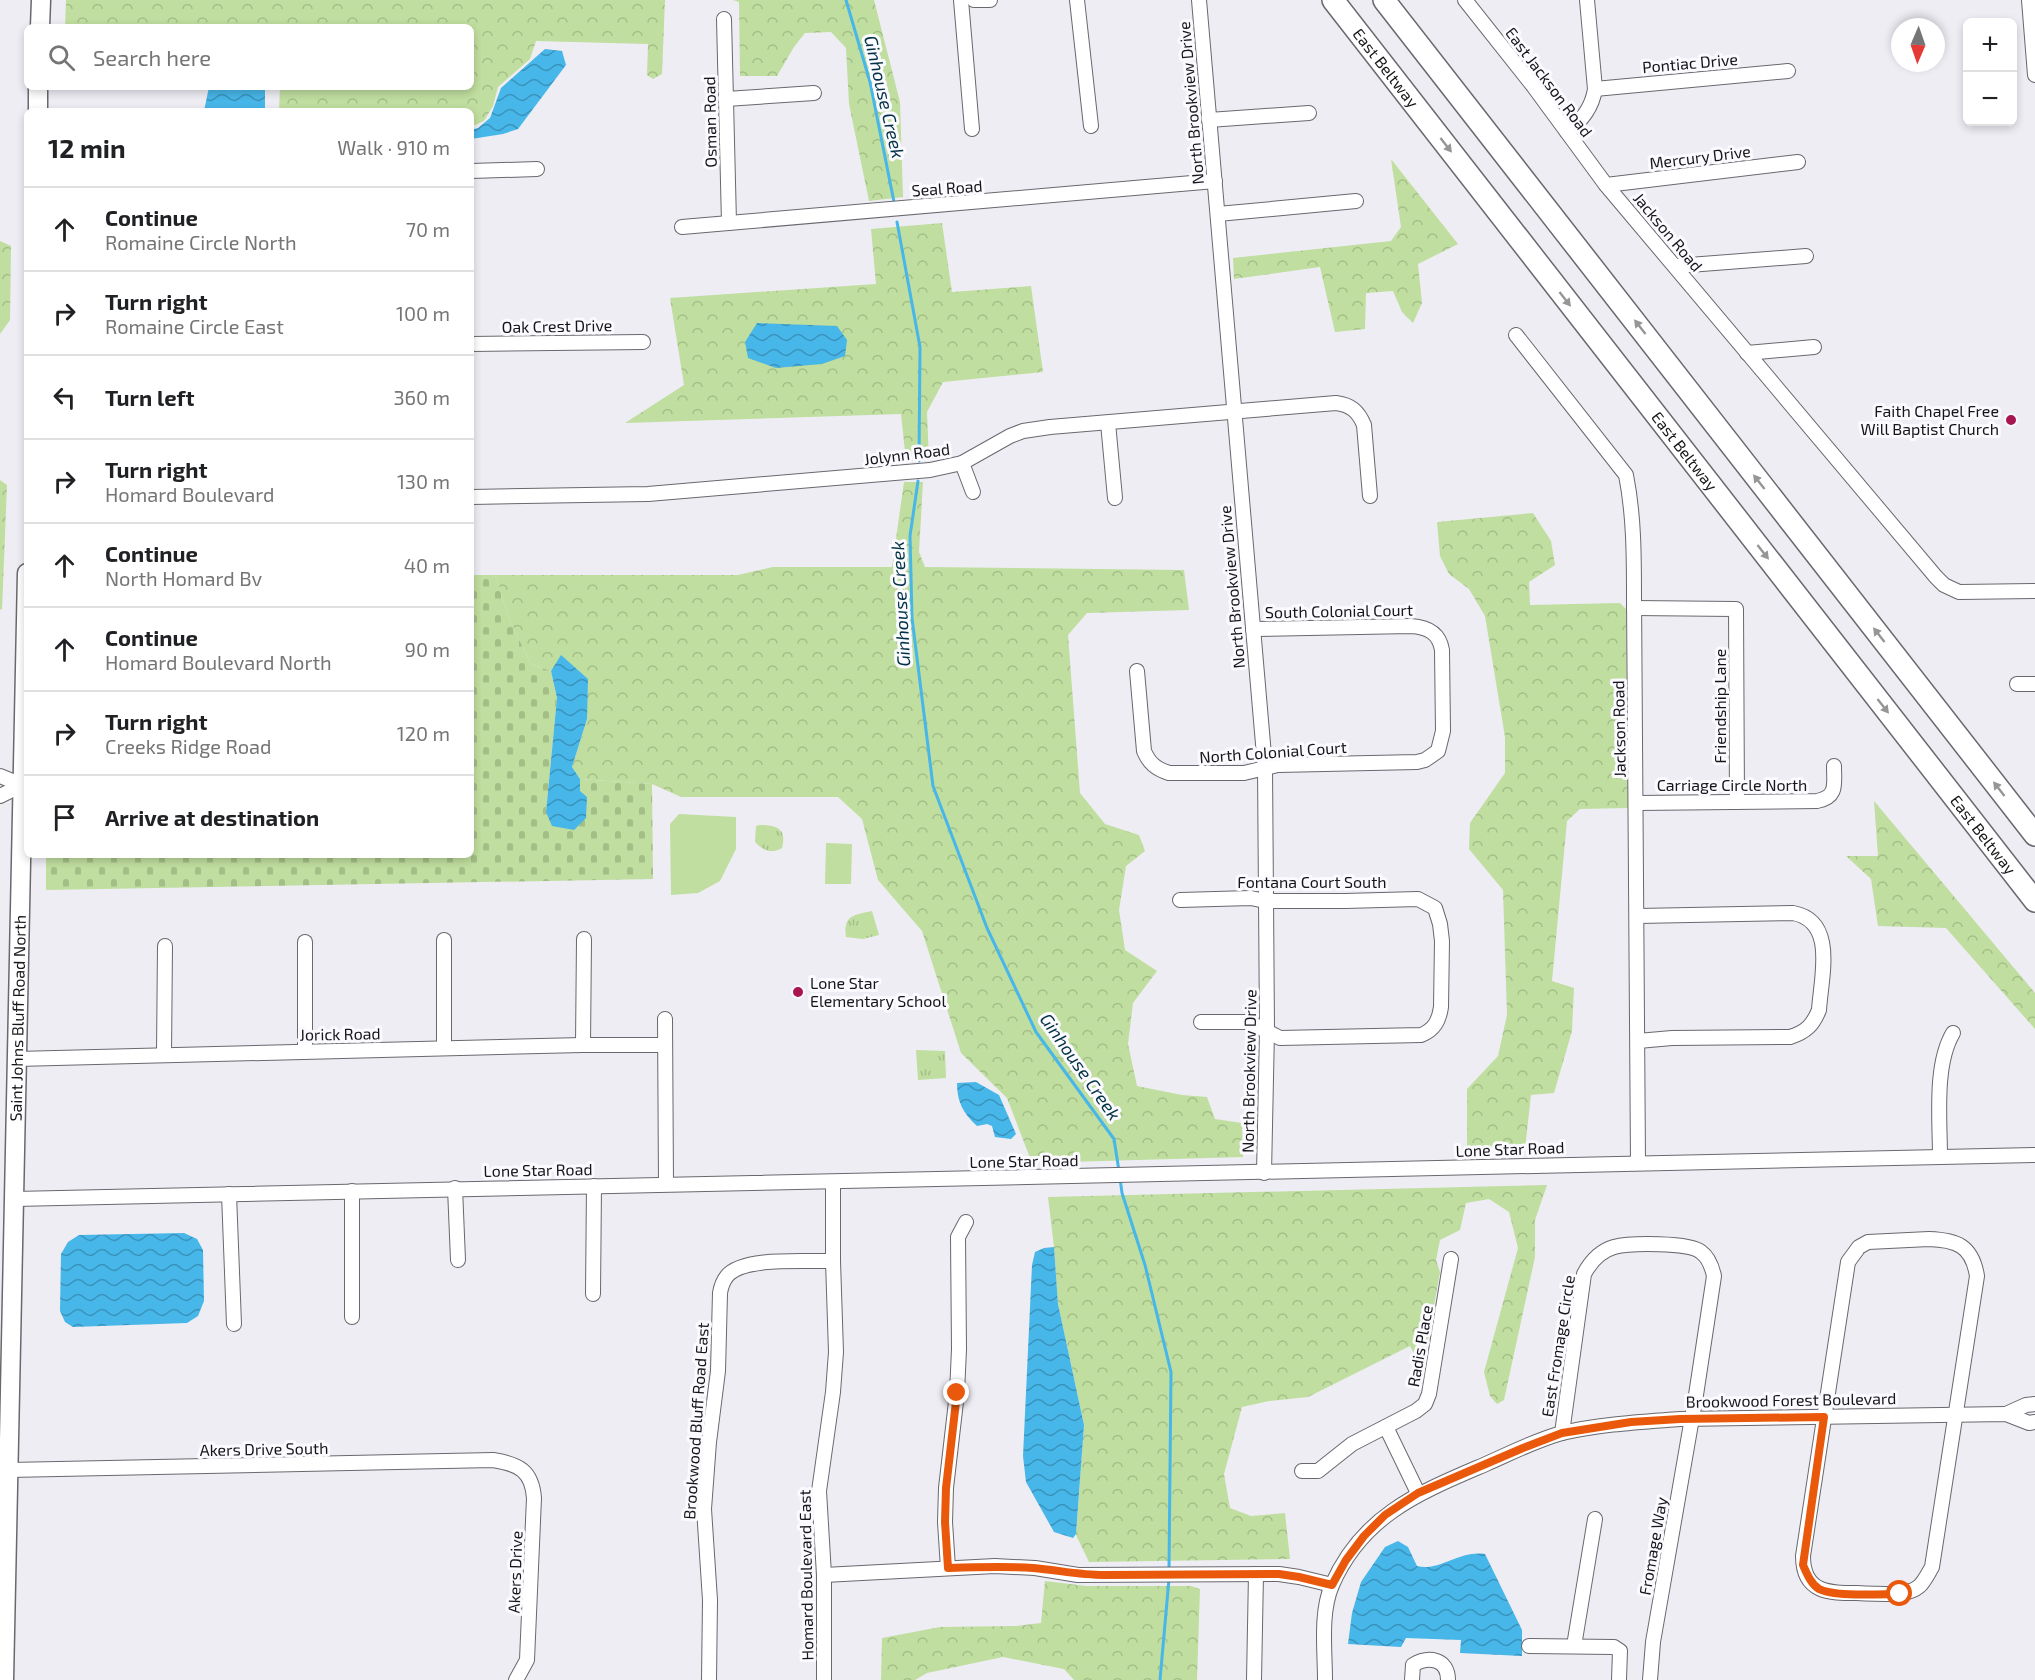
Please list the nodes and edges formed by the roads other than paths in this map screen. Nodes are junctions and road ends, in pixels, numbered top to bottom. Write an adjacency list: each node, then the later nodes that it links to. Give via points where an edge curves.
1 (40, 0): 13 (main road)
2 (961, 0): 24 (street)
3 (974, 0): 4 (street)
4 (990, 0)
5 (1077, 0): 23 (street)
6 (1199, 0): 22 (street, North Brookview Drive)
7 (1333, 0): 67 (highway, East Beltway, one-way to 67)
8 (1384, 0): 64 (highway, one-way to 8)
9 (1465, 0): 25 (street, East Jackson Road)
10 (1587, 0): 16 (street)
11 (2029, 0): 15 (street)
12 (724, 19): 19 (street, Osman Road)
13 (40, 24)
14 (1788, 71): 16 (street, Pontiac Drive)
15 (2035, 75)
16 (1595, 88): 25 (street, via 1593,102 1582,120)
17 (39, 90): 20 (main road)
18 (814, 93): 19 (street)
19 (726, 99): 33 (street, Osman Road)
20 (38, 108)
21 (1309, 113): 22 (street)
22 (1209, 120): 29 (street, North Brookview Drive)
23 (1091, 126)
24 (972, 129)
25 (1567, 132): 30 (street, East Jackson Road)
26 (1798, 162): 30 (street, Mercury Drive)
27 (537, 169): 28 (street)
28 (474, 171)
29 (1215, 182): 32 (street, North Brookview Drive); 33 (street, Seal Road)
30 (1606, 184): 36 (street, Jackson Road)
31 (1356, 201): 32 (street)
32 (1218, 214): 42 (street, North Brookview Drive)
33 (729, 223): 34 (street, Seal Road)
34 (682, 227)
35 (1806, 256): 36 (street)
36 (1676, 266): 41 (street, Jackson Road)
37 (1516, 335): 50 (street, Jackson Road, via 1626,475)
38 (643, 342): 39 (street, Oak Crest Drive)
39 (474, 344)
40 (1814, 347): 41 (street)
41 (1747, 353): 49 (street, Jackson Road, via 1944,585 1959,592)
42 (1233, 412): 43 (street, Jolynn Road); 46 (street, Jolynn Road, via 1336,402 1353,408 1364,424); 51 (street, North Brookview Drive)
43 (1108, 423): 44 (street, Jolynn Road, via 1023,431); 48 (street)
44 (962, 463): 45 (street); 47 (street, Jolynn Road, via 930,470 648,494)
45 (974, 492)
46 (1370, 496)
47 (474, 497)
48 (1115, 498)
49 (2035, 591)
50 (1634, 608): 62 (street, Jackson Road); 63 (street, Friendship Lane, via 1736,609)
51 (1253, 629): 56 (street, South Colonial Court, via 1426,627 1441,642 1443,731 1438,751); 57 (street, North Brookview Drive)
52 (1137, 671): 57 (street, North Colonial Court, via 1144,751 1148,761 1159,770 1244,773)
53 (2017, 684): 54 (street)
54 (2035, 684)
55 (24, 700): 60 (main road, Saint Johns Bluff Road North)
56 (1425, 760): 57 (street, North Colonial Court)
57 (1265, 766): 66 (street, North Brookview Drive)
58 (1834, 766): 63 (street, Carriage Circle North, via 1834,787 1827,799)
59 (0, 776): 60 (street)
60 (22, 785): 61 (street); 83 (main road, Saint Johns Bluff Road North)
61 (0, 796)
62 (1637, 802): 63 (street, Carriage Circle North); 68 (street, Jackson Road)
63 (1737, 802)
64 (2035, 836)
65 (1180, 900): 66 (street, Fontana Court South)
66 (1265, 901): 75 (street, North Brookview Drive); 75 (street, Fontana Court South, via 1418,899 1435,908 1442,941 1440,1016 1430,1032 1280,1038)
67 (2035, 902)
68 (1638, 916): 77 (street, Jackson Road); 77 (street, via 1793,913 1818,927 1823,948 1820,1010 1803,1033 1790,1037)
69 (584, 939): 78 (street)
70 (444, 940): 80 (street)
71 (305, 942): 81 (street)
72 (165, 946): 82 (street)
73 (665, 1019): 79 (street)
74 (1201, 1022): 75 (street, via 1249,1022)
75 (1267, 1030): 87 (street, North Brookview Drive)
76 (1953, 1033): 85 (street, via 1941,1063)
77 (1638, 1041): 86 (street, Jackson Road)
78 (584, 1045): 79 (street, Jorick Road); 80 (street, Jorick Road)
79 (665, 1045): 89 (street)
80 (444, 1048): 81 (street, Jorick Road)
81 (304, 1051): 82 (street, Jorick Road)
82 (164, 1054): 83 (street, Jorick Road)
83 (16, 1059): 94 (main road, Saint Johns Bluff Road North)
84 (2035, 1155): 85 (street, Lone Star Road)
85 (1940, 1158): 86 (street, Lone Star Road)
86 (1638, 1162): 87 (street, Lone Star Road)
87 (1264, 1173): 88 (street, Lone Star Road)
88 (833, 1182): 89 (street, Lone Star Road); 98 (street, Homard Boulevard East)
89 (666, 1184): 90 (street, Lone Star Road)
90 (594, 1186): 91 (street, Lone Star Road); 100 (street)
91 (455, 1188): 92 (street, Lone Star Road); 97 (street)
92 (352, 1191): 93 (street, Lone Star Road); 101 (street)
93 (229, 1194): 94 (street, Lone Star Road); 102 (street)
94 (14, 1199): 112 (main road, Saint Johns Bluff Road North)
95 (966, 1222): 117 (street, via 958,1237 957,1393 946,1488)
96 (1451, 1259): 109 (street, Radis Place, via 1429,1394 1425,1404)
97 (458, 1260)
98 (833, 1261): 119 (street, Homard Boulevard East, via 836,1352 819,1491); 125 (street, Brookwood Bluff Road East, via 749,1264 728,1275 720,1293 718,1371 704,1509 710,1599)
99 (1589, 1264): 107 (street, Fromage Way, via 1613,1247 1677,1245 1702,1252 1714,1276); 110 (street, East Fromage Circle, via 1584,1274)
100 (593, 1294)
101 (352, 1317)
102 (234, 1324)
103 (2035, 1404): 105 (street, Brookwood Forest Boulevard)
104 (1954, 1414): 105 (street, Brookwood Forest Boulevard); 106 (street, Brookwood Forest Boulevard); 106 (street, via 1977,1276 1972,1260 1958,1243 1929,1239 1868,1242 1848,1262); 106 (street, via 1932,1567 1919,1588 1900,1594 1829,1593 1817,1588 1803,1565)
105 (2006, 1414): 108 (street, Brookwood Forest Boulevard)
106 (1824, 1417): 107 (street, Brookwood Forest Boulevard)
107 (1691, 1419): 110 (street, Brookwood Forest Boulevard, via 1631,1422); 132 (street, Fromage Way)
108 (2035, 1422)
109 (1386, 1426): 113 (street, Radis Place, via 1352,1444 1318,1471); 114 (street)
110 (1562, 1433): 114 (street, Brookwood Forest Boulevard)
111 (518, 1467): 112 (street, Akers Drive South, via 493,1460); 124 (street, Akers Drive, via 529,1476 534,1498 527,1660)
112 (9, 1470): 116 (main road, Saint Johns Bluff Road North)
113 (1302, 1471)
114 (1418, 1493): 120 (street, Brookwood Forest Boulevard, via 1385,1515 1364,1536)
115 (1595, 1519): 122 (street)
116 (3, 1542): 123 (main road, Saint Johns Bluff Road North)
117 (948, 1568): 118 (street, via 1005,1566 1078,1575); 119 (street)
118 (1256, 1574): 120 (street, via 1299,1577); 127 (street)
119 (824, 1575): 126 (street, Homard Boulevard East)
120 (1332, 1585): 128 (street, Brookwood Forest Boulevard, via 1326,1615)
121 (1529, 1646): 122 (street)
122 (1574, 1646): 131 (street, via 1614,1647 1620,1651)
123 (4, 1680)
124 (516, 1680)
125 (709, 1680)
126 (824, 1680)
127 (1254, 1680)
128 (1325, 1680)
129 (1412, 1680): 130 (street, via 1413,1665 1423,1659 1443,1664)
130 (1448, 1680)
131 (1619, 1680)
132 (1650, 1680)

